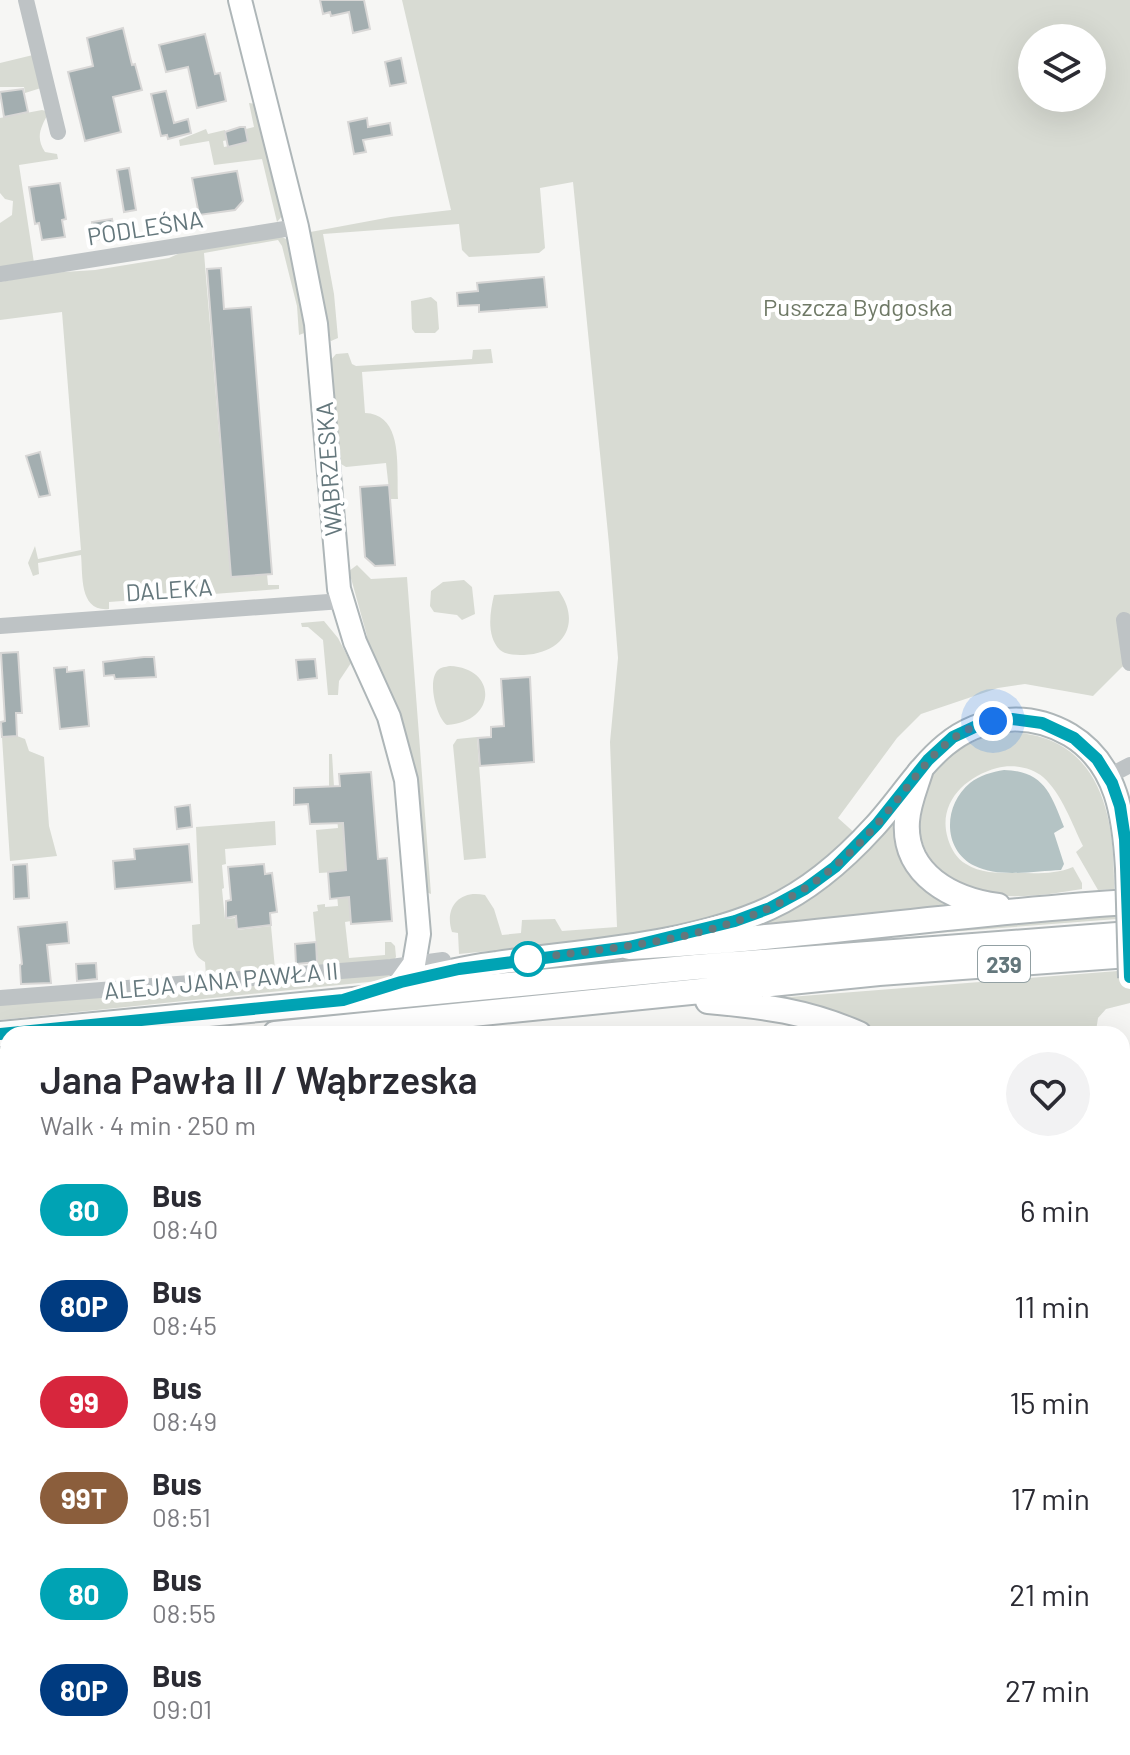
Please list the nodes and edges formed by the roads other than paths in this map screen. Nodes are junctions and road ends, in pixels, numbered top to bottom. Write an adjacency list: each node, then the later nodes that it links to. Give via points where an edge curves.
1 (26, 0): 3 (street)
2 (240, 0): 4 (street, WĄBRZESKA)
3 (58, 132)
4 (297, 227): 5 (street, PODLEŚNA); 6 (street, WĄBRZESKA, via 318,342)
5 (0, 274)
6 (342, 601): 8 (street, DALEKA); 15 (street, WĄBRZESKA, via 400,753)
7 (1124, 620): 9 (street)
8 (0, 626)
9 (1130, 663)
10 (1130, 765): 12 (street)
11 (920, 772): 12 (street, via 937,750 964,731 1012,719 1042,723 1074,738); 14 (main road, via 907,833 927,876 962,899); 18 (street, via 856,846 805,889 735,921)
12 (1109, 776): 17 (street, bridge, via 1123,822)
13 (1130, 902): 14 (main road)
14 (1028, 910): 18 (main road)
15 (419, 934): 20 (street, via 428,950); 21 (street, WĄBRZESKA)
16 (1130, 934): 25 (main road, 239)
17 (1129, 944): 22 (street, bridge)
18 (629, 947): 20 (street)
19 (1130, 955): 23 (main road, 239)
20 (451, 965): 21 (street)
21 (407, 973): 24 (street, ALEJA JANA PAWŁA II); 25 (main road)
22 (1130, 978)
23 (641, 997): 27 (main road, 239); 28 (main road, via 782,1008)
24 (0, 998)
25 (343, 1000): 26 (main road, ALEJA JANA PAWŁA II / 239)
26 (80, 1026)
27 (354, 1026)
28 (840, 1026)

